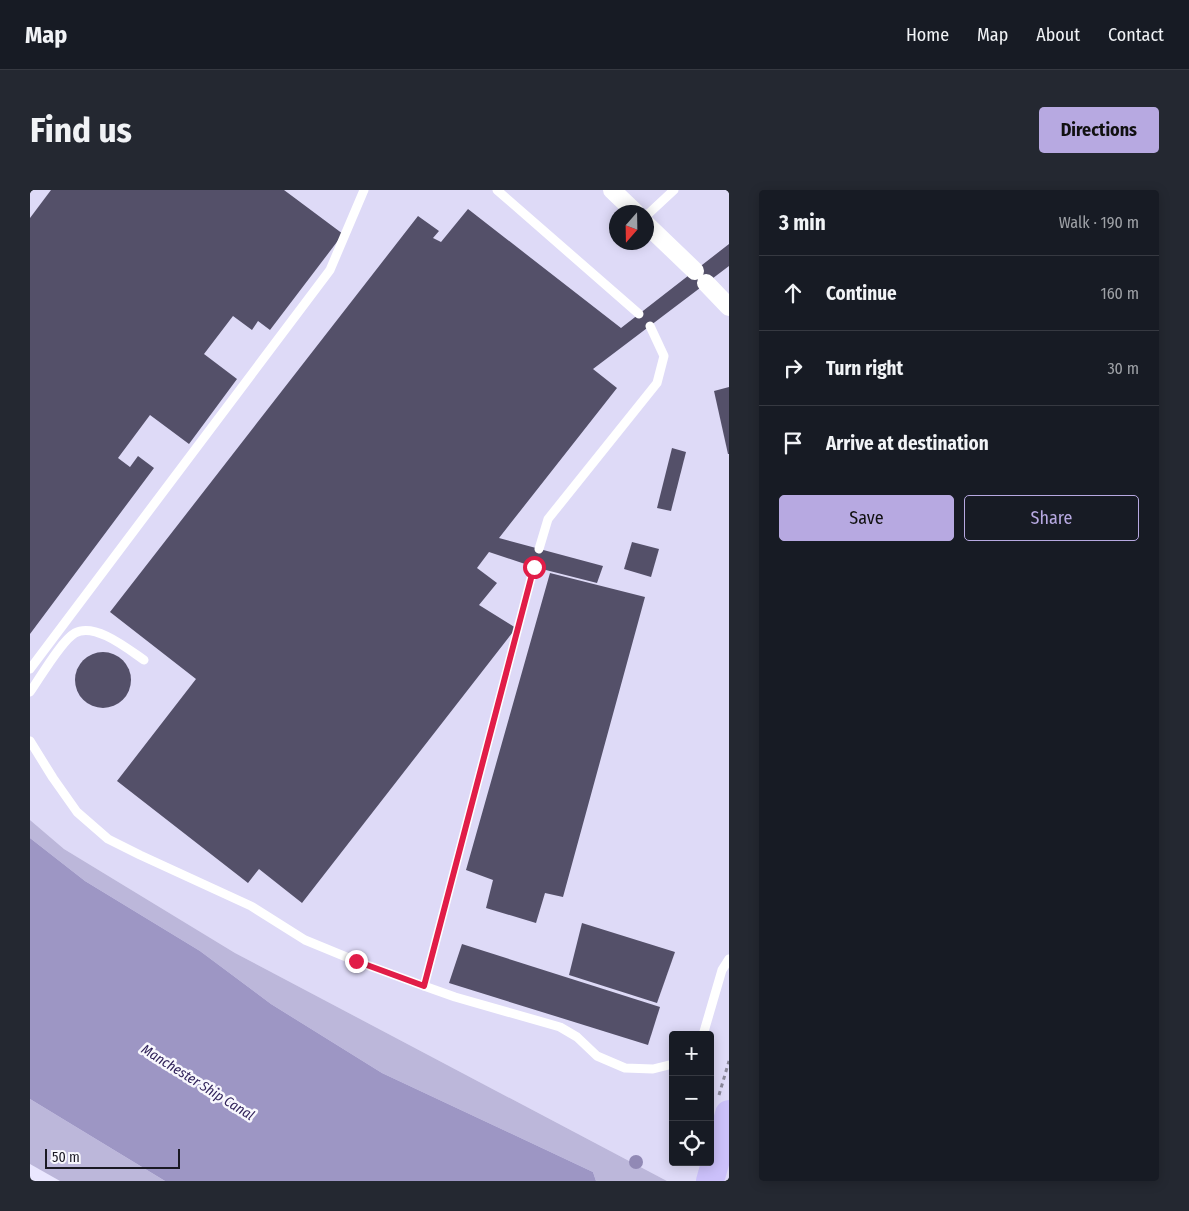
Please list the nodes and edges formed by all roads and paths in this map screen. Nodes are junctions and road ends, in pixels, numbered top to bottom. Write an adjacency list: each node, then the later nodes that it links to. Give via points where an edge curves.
1 (364, 190): 14 (lane, via 330,270)
2 (497, 190): 9 (lane)
3 (612, 190): 5 (street)
4 (674, 190): 6 (lane)
5 (628, 205)
6 (654, 209)
7 (654, 232): 8 (street)
8 (729, 306)
9 (639, 314)
10 (650, 326): 11 (lane, via 664,356 657,383 548,519)
11 (539, 549)
12 (534, 567): 18 (lane)
13 (144, 660): 15 (lane, via 114,639 92,631 76,632 66,640)
14 (30, 669)
15 (30, 692)
16 (30, 741): 18 (lane, via 77,812 108,839 251,906 305,940)
17 (729, 959): 19 (lane, via 722,970)
18 (424, 986): 20 (lane, via 560,1027 577,1037 597,1056 625,1068 653,1069)
19 (704, 1031)
20 (669, 1065)
21 (729, 1114): 22 (main road)
22 (710, 1181)

